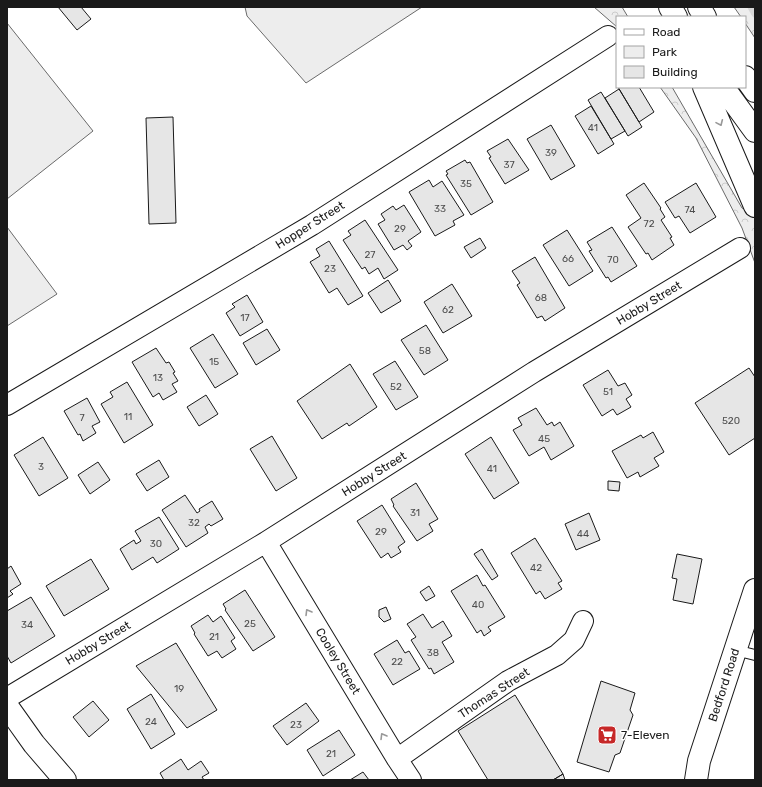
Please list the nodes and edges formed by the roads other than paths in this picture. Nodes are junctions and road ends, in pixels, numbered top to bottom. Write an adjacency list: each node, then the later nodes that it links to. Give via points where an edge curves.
1 (669, 7): 3 (main road)
2 (699, 7): 4 (main road)
3 (675, 16)
4 (704, 16)
5 (608, 36): 13 (street, Hopper Street, via 312,225)
6 (746, 78): 9 (main road)
7 (704, 88): 11 (main road, one-way to 11)
8 (724, 88): 10 (main road)
9 (755, 91)
10 (755, 131)
11 (755, 206)
12 (740, 248): 14 (street, Hobby Street, via 534,372)
13 (7, 405)
14 (266, 542): 19 (street, Hobby Street); 21 (street, Cooley Street, one-way to 14)
15 (755, 590): 16 (main road, Bedford Road)
16 (750, 618): 18 (main road, Bedford Road)
17 (583, 621): 21 (street, Thomas Street, via 574,640 557,656 508,681)
18 (745, 652): 22 (main road, Bedford Road)
19 (7, 698)
20 (7, 706): 23 (main road, via 34,744)
21 (397, 759): 24 (street, Cooley Street)
22 (698, 771): 25 (main road)
23 (65, 780)
24 (411, 780)
25 (686, 780)

